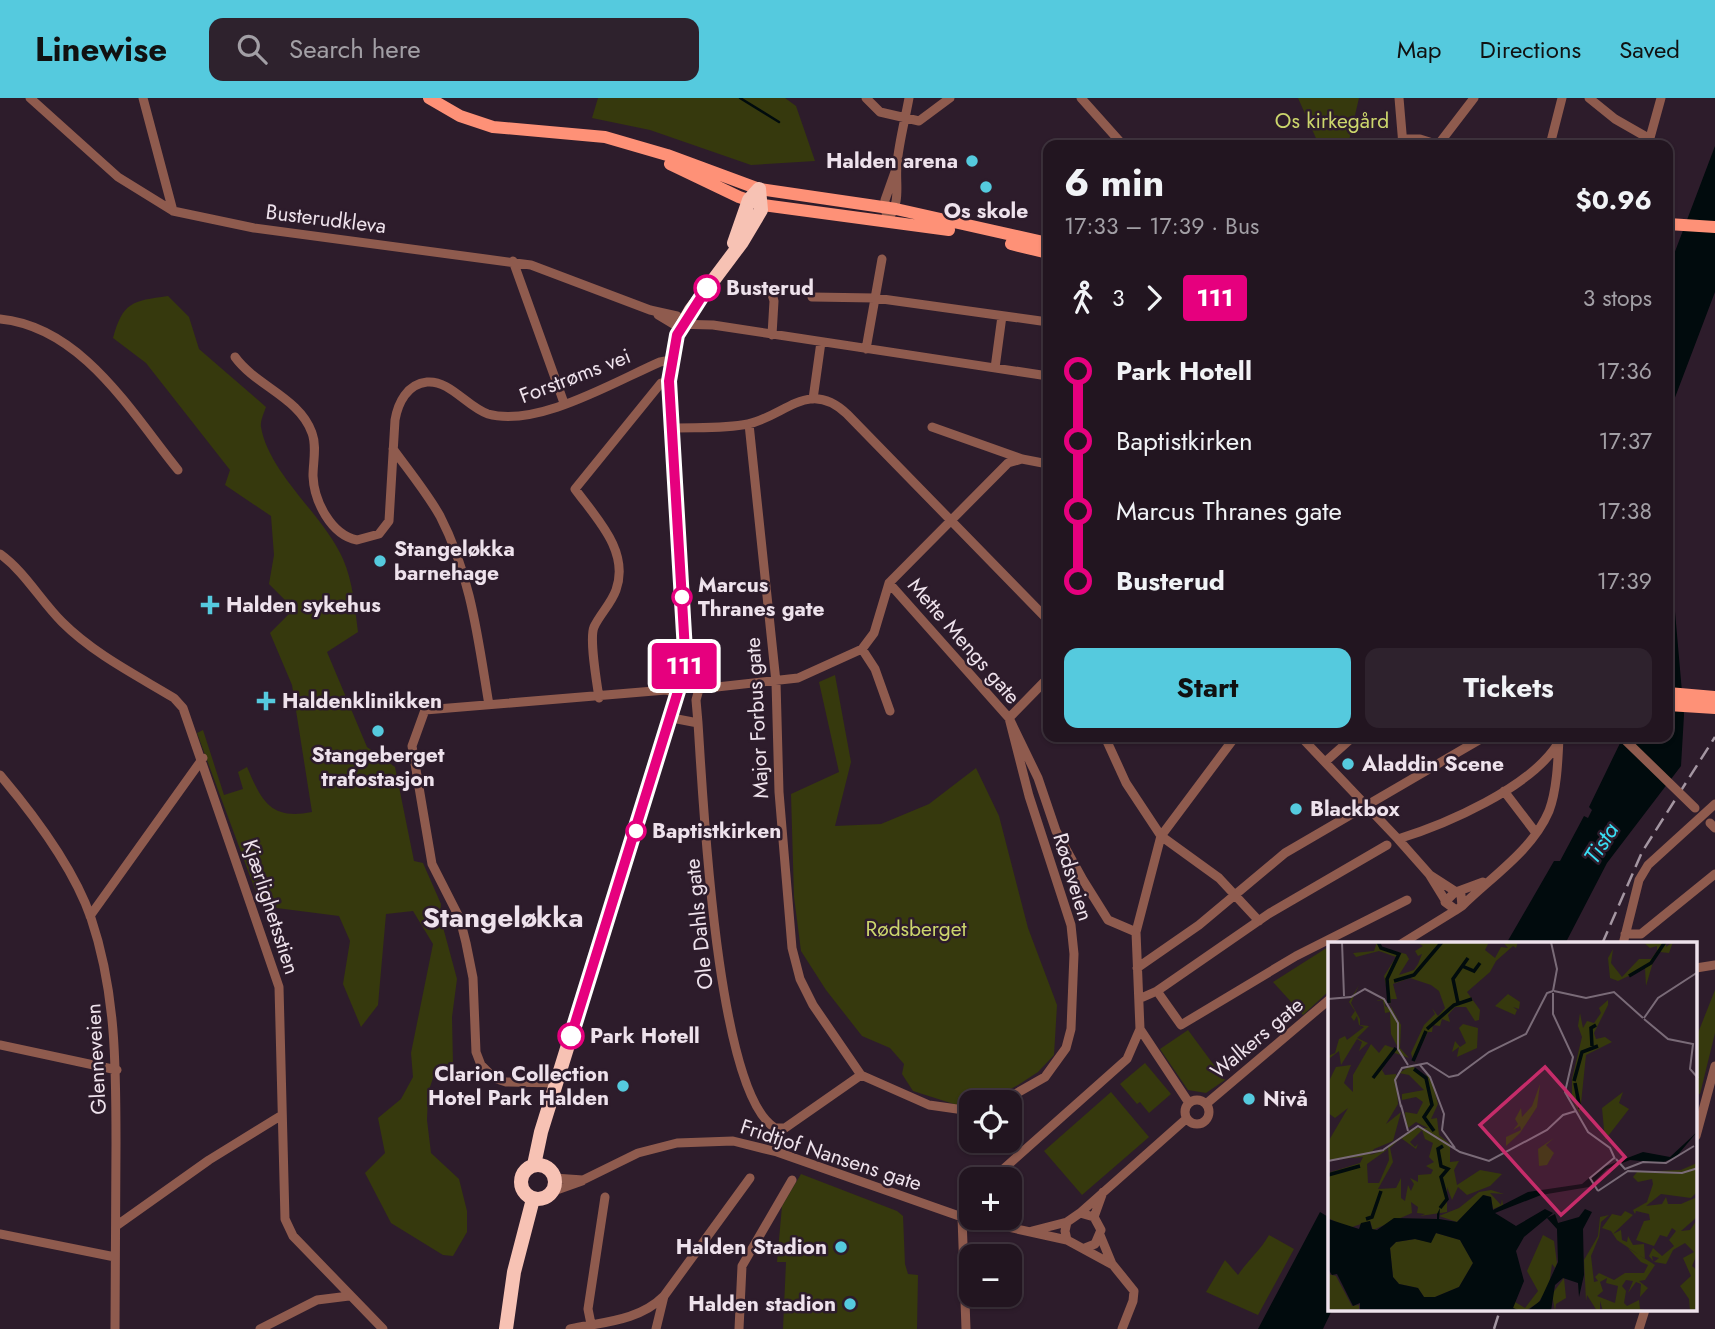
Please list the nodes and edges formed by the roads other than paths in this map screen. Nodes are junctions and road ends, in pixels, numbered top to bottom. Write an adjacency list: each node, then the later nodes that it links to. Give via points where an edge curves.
1 (30, 98): 21 (street, Busterudkleva, via 118,177)
2 (143, 98): 21 (street)
3 (429, 98): 20 (main road, via 493,127 597,136 667,155)
4 (866, 98): 13 (street, via 880,112)
5 (909, 98): 13 (street)
6 (950, 98): 13 (street, via 928,117)
7 (1081, 98): 14 (street)
8 (1399, 98): 15 (street)
9 (1474, 98): 16 (street)
10 (1562, 98): 17 (street)
11 (1589, 98): 18 (street)
12 (1661, 98): 19 (street)
13 (905, 120): 22 (street)
14 (1119, 140)
15 (1403, 140)
16 (1443, 140)
17 (1551, 140)
18 (1646, 140)
19 (1650, 140)
20 (757, 198): 22 (main road); 35 (highway, via 742,242)
21 (173, 211): 28 (street, Busterudkleva, via 254,228)
22 (890, 213): 25 (main road); 26 (main road)
23 (1673, 227): 24 (main road)
24 (1715, 227)
25 (1043, 242)
26 (1043, 252)
27 (882, 259): 31 (street)
28 (513, 261): 35 (street, Busterudkleva, via 651,310 673,324); 45 (street)
29 (770, 288): 36 (street)
30 (812, 296): 31 (street)
31 (875, 298): 32 (street); 38 (street)
32 (1002, 316): 34 (street); 41 (street)
33 (0, 319): 52 (street, via 40,331 81,356 102,375)
34 (1043, 321)
35 (683, 323): 36 (street, Busterudkleva); 40 (highway)
36 (772, 335): 37 (street, Busterudkleva)
37 (821, 342): 38 (street, Busterudkleva); 44 (street)
38 (866, 349): 41 (street, Busterudkleva)
39 (235, 357): 49 (street, Forstrøms vei, via 306,421 314,439 316,494 344,536 363,540 386,527)
40 (671, 360): 43 (highway); 45 (street, Forstrøms vei)
41 (995, 368): 42 (street, Busterudkleva)
42 (1043, 375)
43 (669, 381): 48 (highway); 63 (street, via 661,383 575,489 609,535 621,572 610,604 593,629)
44 (813, 400): 46 (street, via 795,402); 53 (street, via 841,409)
45 (564, 403): 49 (street, Forstrøms vei, via 509,418 485,413 438,383 421,383 409,390 397,407)
46 (749, 424): 48 (street); 58 (street, Major Forbus gate)
47 (932, 427): 50 (street)
48 (672, 428): 60 (highway, via 685,651)
49 (394, 449): 64 (street, via 439,515 462,566 477,623)
50 (1022, 459): 51 (street); 53 (street, via 1008,463)
51 (1043, 463)
52 (178, 470)
53 (951, 522): 55 (street); 56 (street)
54 (0, 554): 79 (street, Kjærlighetsstien, via 63,623 100,654 174,698 183,708)
55 (889, 583): 57 (street, via 874,633); 69 (street, Mette Mengs gate)
56 (1043, 615)
57 (862, 649): 58 (street, via 809,674); 67 (street, via 875,668)
58 (776, 682): 70 (street, Ole Dahls gate, via 699,689 695,700); 112 (street, Major Forbus gate, via 781,826 797,967 813,1005)
59 (1043, 683): 69 (street)
60 (679, 693): 63 (street, via 667,690); 68 (highway)
61 (1673, 693): 62 (main road)
62 (1715, 696)
63 (599, 698): 64 (street)
64 (489, 705): 113 (street, via 425,710 412,746 432,864 460,919 473,978 476,1052 481,1065 506,1082)
65 (1673, 705): 66 (main road)
66 (1715, 708)
67 (890, 710)
68 (671, 718): 70 (street); 113 (highway)
69 (1009, 718): 101 (street, Mette Mengs gate, via 1038,778 1056,831 1083,880 1108,920); 114 (street, Rødsveien, via 1025,784 1072,926 1074,954 1066,1048 1045,1077)
70 (698, 723): 112 (street, Ole Dahls gate, via 718,957 732,1042 763,1119 782,1129)
71 (1108, 742): 87 (street, via 1126,783)
72 (1231, 742): 87 (street)
73 (1306, 742): 80 (street)
74 (1347, 742): 80 (street)
75 (1475, 742): 84 (street)
76 (1558, 742): 82 (street)
77 (1560, 742): 86 (street, via 1552,798)
78 (1627, 742): 85 (street, bridge)
79 (203, 758): 98 (street); 119 (street, Kjærlighetsstien, via 279,987)
80 (1325, 762): 84 (street)
81 (0, 775): 98 (street, Glenneveien, via 61,860)
82 (1504, 791): 86 (street); 88 (street)
83 (1715, 804): 102 (street, via 1648,865 1639,880)
84 (1365, 805): 88 (street); 94 (street, via 1285,853)
85 (1697, 810)
86 (1536, 833): 92 (street)
87 (1161, 836): 94 (street); 101 (street)
88 (1398, 839): 90 (street)
89 (1387, 845): 100 (street)
90 (1429, 874): 93 (street); 96 (street)
91 (1715, 874): 102 (street, via 1641,934)
92 (1488, 880): 93 (street); 97 (street)
93 (1456, 892): 96 (street); 97 (street, via 1464,901)
94 (1235, 894): 100 (street); 104 (street)
95 (1407, 900): 105 (street, via 1296,956 1181,1025)
96 (1445, 901): 97 (street); 99 (street)
97 (1459, 908): 99 (street)
98 (90, 916): 111 (street, Glenneveien, via 110,989)
99 (1437, 919): 103 (street)
100 (1259, 921): 105 (street)
101 (1136, 932): 104 (street)
102 (1624, 939)
103 (1404, 942)
104 (1137, 968): 106 (street)
105 (1157, 991): 106 (street)
106 (1141, 998): 108 (street)
107 (1328, 1001): 117 (street, Walkers gate)
108 (1140, 1029): 116 (street); 123 (street, via 1122,1064)
109 (0, 1045): 111 (street)
110 (1715, 1066): 115 (street)
111 (117, 1070): 135 (street, Glenneveien)
112 (862, 1075): 118 (street, via 929,1105)
113 (557, 1083): 122 (highway)
114 (1022, 1090)
115 (1711, 1092): 121 (street)
116 (1189, 1103): 117 (street, Walkers gate, via 1199,1100); 120 (street, via 1184,1110)
117 (1206, 1104): 120 (street, Walkers gate, via 1209,1113 1205,1121 1197,1125)
118 (959, 1109)
119 (282, 1115): 135 (street, via 206,1161); 146 (street, Kjærlighetsstien, via 285,1219 293,1236)
120 (1186, 1119): 128 (street, Walkers gate)
121 (1698, 1130)
122 (534, 1165): 127 (highway, via 548,1168); 130 (highway, via 525,1170 520,1183)
123 (1006, 1167)
124 (750, 1178): 145 (street)
125 (583, 1180): 127 (street); 127 (street, Fridtjof Nansens gate); 132 (street, Fridtjof Nansens gate, via 659,1147 698,1140 733,1141)
126 (792, 1180): 155 (street, via 742,1266)
127 (553, 1185): 130 (highway, via 543,1198)
128 (1104, 1190): 131 (street, Walkers gate); 133 (street, Walkers gate)
129 (605, 1197): 148 (street, via 588,1309)
130 (533, 1199): 152 (highway, via 514,1272)
131 (1080, 1213): 133 (street); 134 (street)
132 (959, 1216)
133 (1094, 1217): 140 (street)
134 (1067, 1222): 138 (street, Fridtjof Nansens gate); 141 (street)
135 (116, 1226): 143 (street, Glenneveien)
136 (962, 1230): 156 (street)
137 (1021, 1230): 138 (street, Fridtjof Nansens gate)
138 (1030, 1232): 141 (street, Fridtjof Nansens gate)
139 (0, 1234): 143 (street)
140 (1100, 1235): 142 (street, via 1095,1244); 144 (street)
141 (1067, 1240): 142 (street)
142 (1085, 1248): 144 (street)
143 (115, 1257): 149 (street, Glenneveien)
144 (1113, 1265): 157 (street, via 1134,1292)
145 (664, 1296): 148 (street, via 637,1315); 154 (street)
146 (349, 1297): 150 (street, via 317,1300); 151 (street, Kjærlighetsstien)
147 (1643, 1312): 158 (street)
148 (591, 1324): 153 (street)
149 (115, 1329)
150 (260, 1329)
151 (383, 1329)
152 (506, 1329)
153 (571, 1329)
154 (656, 1329)
155 (739, 1329)
156 (966, 1329)
157 (1122, 1329)
158 (1639, 1329)

